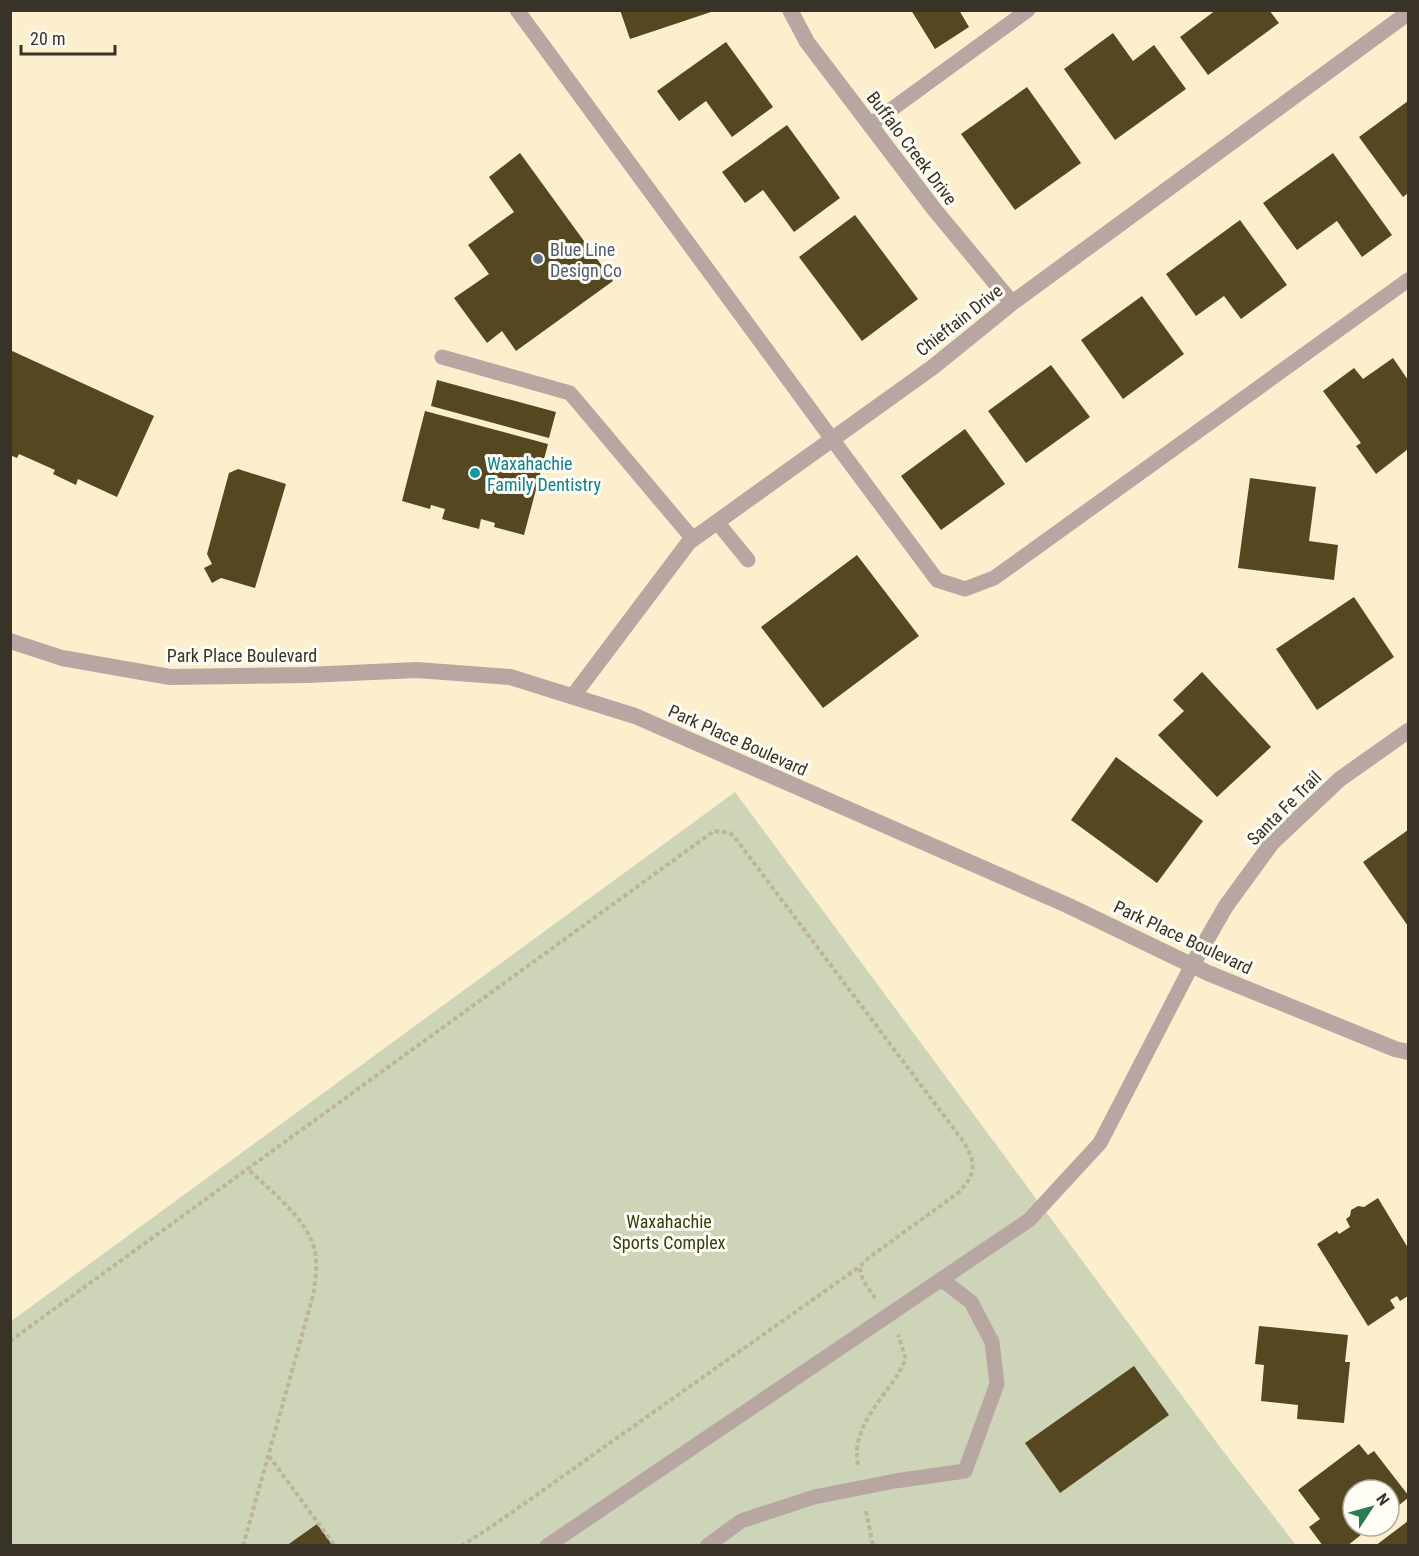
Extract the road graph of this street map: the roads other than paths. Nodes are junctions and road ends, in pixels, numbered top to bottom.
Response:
1 (517, 10) edge
2 (790, 10) edge
3 (1028, 10) edge
4 (1408, 13) edge
5 (870, 125) junction
6 (1408, 280) edge
7 (1012, 303) junction
8 (442, 357) dead end
9 (832, 440) junction
10 (717, 522) junction
11 (693, 539) junction
12 (748, 560) dead end
13 (10, 641) edge
14 (573, 696) junction
15 (1408, 730) edge
16 (1192, 965) junction
17 (1408, 1052) edge
18 (941, 1279) junction
19 (547, 1545) edge
20 (707, 1545) edge

1 - 9 lane
2 - 5 street, Buffalo Creek Drive
3 - 5 lane
4 - 7 street, Chieftain Drive
5 - 7 street, Buffalo Creek Drive
6 - 9 lane
7 - 9 street, Chieftain Drive
8 - 11 lane
9 - 10 street, Chieftain Drive
10 - 11 street, Chieftain Drive
10 - 12 lane
11 - 14 street, Chieftain Drive
13 - 14 street, Park Place Boulevard
14 - 16 street, Park Place Boulevard
15 - 16 street, Santa Fe Trail
16 - 17 street, Park Place Boulevard
16 - 18 lane
18 - 19 lane
18 - 20 lane

